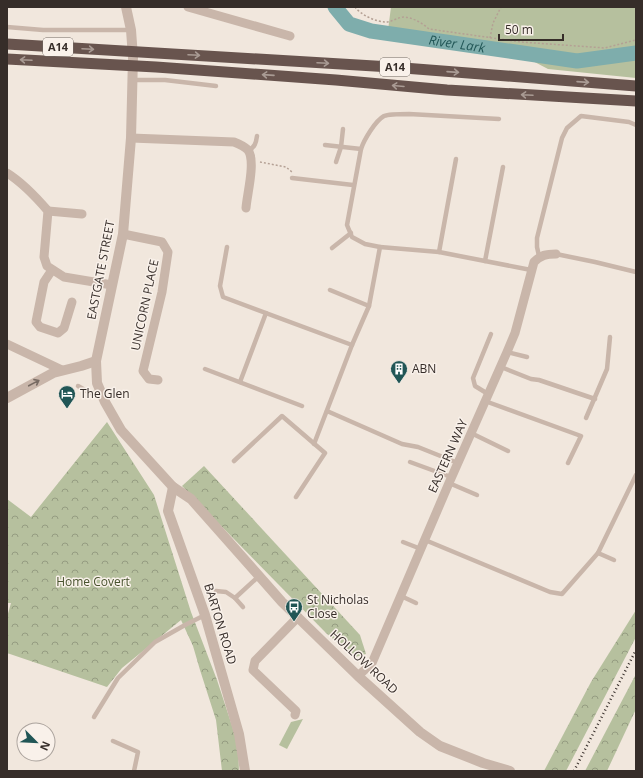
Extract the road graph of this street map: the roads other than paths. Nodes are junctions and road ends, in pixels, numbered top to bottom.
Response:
1 (126, 7) edge
2 (188, 7) edge
3 (7, 26) edge
4 (131, 30) junction
5 (290, 36) dead end
6 (7, 44) edge
7 (7, 59) edge
8 (132, 80) junction
9 (216, 86) dead end
10 (636, 86) edge
11 (636, 101) edge
12 (499, 119) dead end
13 (636, 125) edge
14 (343, 129) dead end
15 (257, 136) dead end
16 (131, 138) junction
17 (325, 145) dead end
18 (340, 147) junction
19 (361, 149) junction
20 (248, 151) junction
21 (456, 159) dead end
22 (336, 162) dead end
23 (503, 167) dead end
24 (7, 173) edge
25 (292, 178) dead end
26 (353, 185) junction
27 (246, 208) dead end
28 (48, 211) junction
29 (82, 214) dead end
30 (351, 233) junction
31 (123, 234) junction
32 (227, 247) dead end
33 (380, 247) junction
34 (332, 248) dead end
35 (439, 252) junction
36 (556, 254) joint
37 (540, 256) junction
38 (485, 261) junction
39 (52, 270) junction
40 (531, 270) junction
41 (636, 272) edge
42 (112, 285) junction
43 (330, 290) dead end
44 (72, 302) dead end
45 (369, 306) junction
46 (266, 314) junction
47 (491, 334) dead end
48 (610, 337) dead end
49 (7, 344) edge
50 (352, 345) junction
51 (508, 352) junction
52 (527, 357) dead end
53 (96, 360) junction
54 (500, 367) junction
55 (205, 369) dead end
56 (62, 370) junction
57 (158, 380) dead end
58 (240, 382) junction
59 (78, 386) dead end
60 (100, 393) junction
61 (7, 398) edge
62 (487, 398) junction
63 (595, 399) junction
64 (302, 406) dead end
65 (327, 411) junction
66 (586, 418) dead end
67 (471, 433) junction
68 (314, 444) junction
69 (508, 451) dead end
70 (234, 461) dead end
71 (410, 462) dead end
72 (458, 463) junction
73 (568, 463) dead end
74 (636, 475) edge
75 (450, 480) junction
76 (173, 487) junction
77 (477, 495) dead end
78 (296, 497) dead end
79 (425, 540) junction
80 (403, 542) dead end
81 (421, 550) junction
82 (598, 553) junction
83 (614, 560) dead end
84 (259, 576) junction
85 (216, 591) dead end
86 (401, 596) junction
87 (236, 598) junction
88 (416, 602) dead end
89 (243, 607) dead end
90 (205, 615) junction
91 (298, 617) junction
92 (358, 676) junction
93 (295, 715) dead end
94 (94, 718) dead end
95 (113, 741) dead end
96 (134, 771) edge
97 (245, 771) edge
98 (510, 771) edge

1 - 4 street, EASTGATE STREET
2 - 5 street
3 - 4 lane
4 - 8 street, EASTGATE STREET
6 -> 10 highway, A14
11 -> 7 highway, A14
8 - 9 lane
8 - 16 street, EASTGATE STREET
12 - 19 lane
13 - 37 lane
14 - 18 lane
15 - 20 lane
16 - 20 street
16 - 31 street, EASTGATE STREET
17 - 18 lane
18 - 19 lane
18 - 22 lane
19 - 26 lane
20 - 27 street
21 - 35 lane
23 - 38 lane
24 - 28 street
25 - 26 lane
26 - 30 lane
28 - 29 street
28 - 39 street
30 - 33 lane
30 - 34 lane
31 - 42 street, EASTGATE STREET
31 - 57 street, UNICORN PLACE
32 - 46 lane
33 - 35 lane
33 - 45 lane
35 - 38 lane
36 - 37 street
36 - 41 lane
37 - 40 street, EASTERN WAY
38 - 40 lane
39 - 42 street
39 - 44 street
40 - 51 street, EASTERN WAY
42 - 53 street, EASTGATE STREET
43 - 45 lane
45 - 50 lane
46 - 50 lane
46 - 58 lane
47 - 62 lane
48 - 63 lane
49 - 56 street
50 - 65 lane
51 - 52 lane
51 - 54 street, EASTERN WAY
53 - 56 street
53 - 60 street, EASTGATE STREET
54 - 62 street, EASTERN WAY
54 - 63 lane
55 - 58 lane
61 -> 56 street
58 - 64 lane
59 - 60 lane
60 - 76 street, EASTGATE STREET
62 - 67 street, EASTERN WAY
62 - 73 lane
63 - 66 lane
65 - 68 lane
65 - 72 lane
67 - 69 lane
67 - 72 street, EASTERN WAY
68 - 70 lane
68 - 78 lane
71 - 75 lane
72 - 75 street, EASTERN WAY
74 - 82 lane
75 - 77 lane
75 - 79 street, EASTERN WAY
76 - 84 street, HOLLOW ROAD
76 - 90 street, BARTON ROAD
79 - 81 street, EASTERN WAY
79 - 82 lane
80 - 81 lane
81 - 86 street, EASTERN WAY
82 - 83 lane
84 - 87 lane
84 - 91 street, HOLLOW ROAD
85 - 87 lane
86 - 88 lane
86 - 92 street, EASTERN WAY
87 - 89 lane
90 - 94 lane
90 - 97 street, BARTON ROAD
91 - 92 street, HOLLOW ROAD
91 - 93 street
92 - 98 street, HOLLOW ROAD
95 - 96 lane

